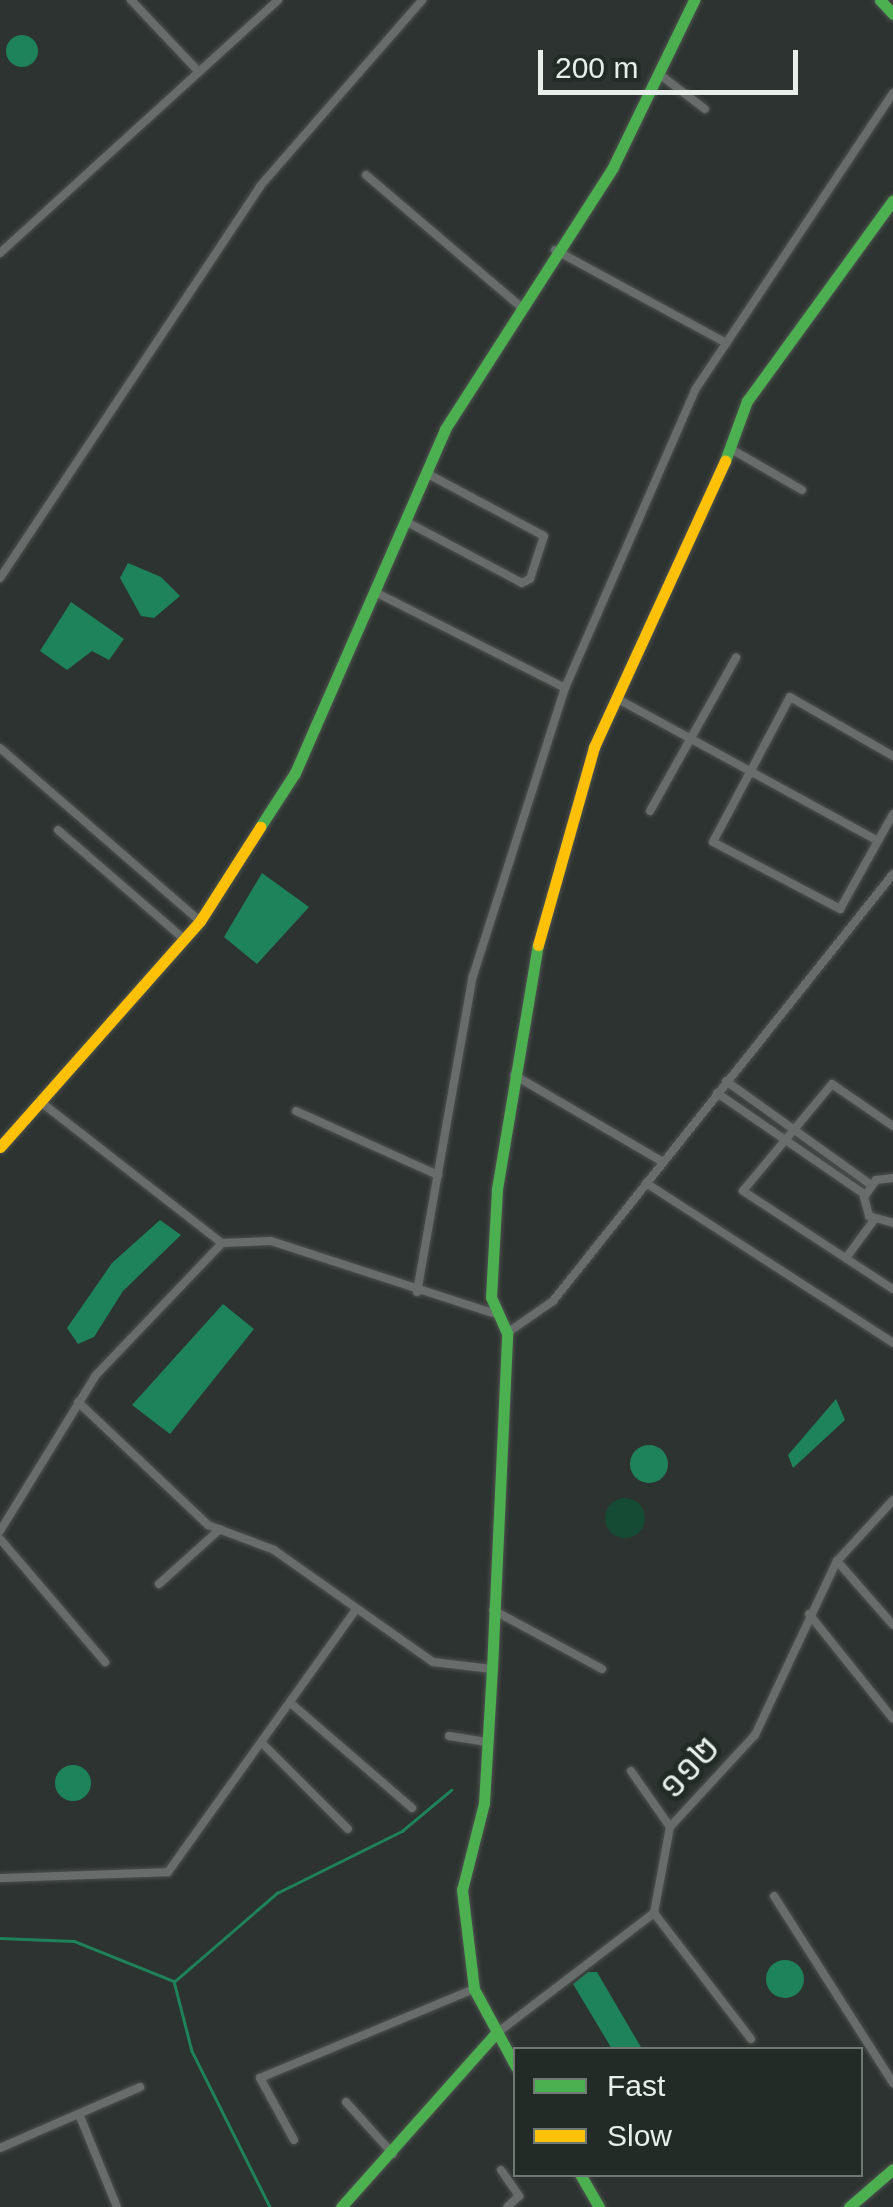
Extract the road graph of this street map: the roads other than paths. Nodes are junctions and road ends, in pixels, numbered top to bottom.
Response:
1 (131, 0) edge
2 (278, 0) edge
3 (422, 0) edge
4 (694, 0) edge
5 (880, 0) edge
6 (893, 14) edge
7 (654, 70) junction
8 (199, 72) junction
9 (893, 93) edge
10 (706, 109) dead end
11 (366, 176) dead end
12 (893, 200) edge
13 (555, 250) junction
14 (0, 253) edge
15 (519, 305) junction
16 (726, 344) junction
17 (731, 449) junction
18 (426, 473) junction
19 (802, 490) dead end
20 (405, 520) junction
21 (0, 578) edge
22 (375, 592) junction
23 (736, 658) dead end
24 (565, 688) junction
25 (616, 698) junction
26 (692, 737) junction
27 (0, 748) edge
28 (893, 756) edge
29 (751, 770) junction
30 (650, 811) dead end
31 (893, 814) edge
32 (58, 830) dead end
33 (878, 841) junction
34 (893, 874) edge
35 (200, 920) junction
36 (184, 939) junction
37 (514, 1075) junction
38 (726, 1082) junction
39 (717, 1093) junction
40 (42, 1103) junction
41 (296, 1111) dead end
42 (893, 1126) edge
43 (793, 1130) junction
44 (784, 1140) junction
45 (0, 1147) edge
46 (662, 1162) junction
47 (438, 1175) junction
48 (893, 1178) edge
49 (646, 1183) junction
50 (870, 1184) junction
51 (864, 1194) junction
52 (874, 1220) junction
53 (893, 1222) edge
54 (222, 1243) junction
55 (846, 1258) junction
56 (893, 1288) edge
57 (417, 1292) junction
58 (493, 1313) junction
59 (507, 1333) junction
60 (893, 1342) edge
61 (78, 1402) junction
62 (893, 1500) edge
63 (220, 1529) junction
64 (0, 1531) edge
65 (0, 1539) edge
66 (837, 1561) junction
67 (159, 1584) dead end
68 (494, 1610) junction
69 (355, 1611) junction
70 (809, 1614) junction
71 (893, 1624) edge
72 (105, 1662) dead end
73 (492, 1669) junction
74 (602, 1669) dead end
75 (294, 1706) junction
76 (893, 1719) edge
77 (449, 1736) dead end
78 (487, 1742) junction
79 (263, 1744) junction
80 (631, 1772) dead end
81 (412, 1808) dead end
82 (670, 1827) junction
83 (348, 1828) dead end
84 (0, 1878) edge
85 (774, 1896) dead end
86 (654, 1913) junction
87 (474, 1989) junction
88 (495, 2034) junction
89 (751, 2039) dead end
90 (513, 2062) edge
91 (893, 2083) edge
92 (140, 2087) dead end
93 (346, 2102) dead end
94 (79, 2114) junction
95 (294, 2140) dead end
96 (0, 2148) edge
97 (394, 2154) junction
98 (501, 2170) dead end
99 (893, 2170) edge
100 (582, 2177) edge
101 (117, 2207) edge
102 (341, 2207) edge
103 (507, 2207) edge
104 (599, 2207) edge
105 (849, 2207) edge

1 - 8 street
2 - 8 street
3 - 21 street
4 - 7 main road
5 - 6 main road
7 - 10 street
7 - 13 main road
8 - 14 street
9 - 16 street
11 - 15 street
12 - 17 main road
13 - 15 main road
13 - 16 street
15 - 18 main road
16 - 24 street
17 - 19 street
17 - 25 main road
18 - 20 main road
18 - 20 street
20 - 22 main road
22 - 24 street
22 - 35 main road
23 - 26 street
24 - 47 street
25 - 26 street
25 - 37 main road
26 - 29 street
26 - 30 street
27 - 35 street
28 - 29 street
29 - 33 street
29 - 33 street
31 - 33 street
32 - 36 street
34 - 38 street
35 - 36 main road
36 - 40 main road
37 - 46 street
37 - 58 main road
38 - 39 street
38 - 43 street
39 - 44 street
39 - 46 street
40 - 45 main road
40 - 54 street
41 - 47 street
42 - 43 street
43 - 44 street
43 - 50 street
44 - 51 street
44 - 55 street
46 - 49 street
47 - 57 street
48 - 50 street
49 - 59 street
49 - 60 street
50 - 51 street
51 - 52 street
52 - 53 street
52 - 55 street
54 - 57 street
54 - 61 street
55 - 56 street
57 - 58 street
58 - 59 main road
59 - 68 main road
61 - 63 street
61 - 64 street
62 - 66 street, ១១២
63 - 67 street
63 - 69 street
65 - 72 street
66 - 70 street, ១១២
66 - 71 street
68 - 73 main road
68 - 74 street
69 - 73 street
69 - 75 street
70 - 76 street
70 - 82 street, ១១២
73 - 78 main road
75 - 79 street
75 - 81 street
77 - 78 street
78 - 87 main road
79 - 83 street
79 - 84 street
80 - 82 street
82 - 86 street, ១១២
85 - 91 street
86 - 88 street
86 - 89 street
87 - 88 main road
87 - 95 street
88 - 90 main road
88 - 97 main road
92 - 94 street
93 - 97 street
94 - 96 street
94 - 101 street
97 - 102 main road
98 - 103 street
99 - 105 main road
100 - 104 main road

